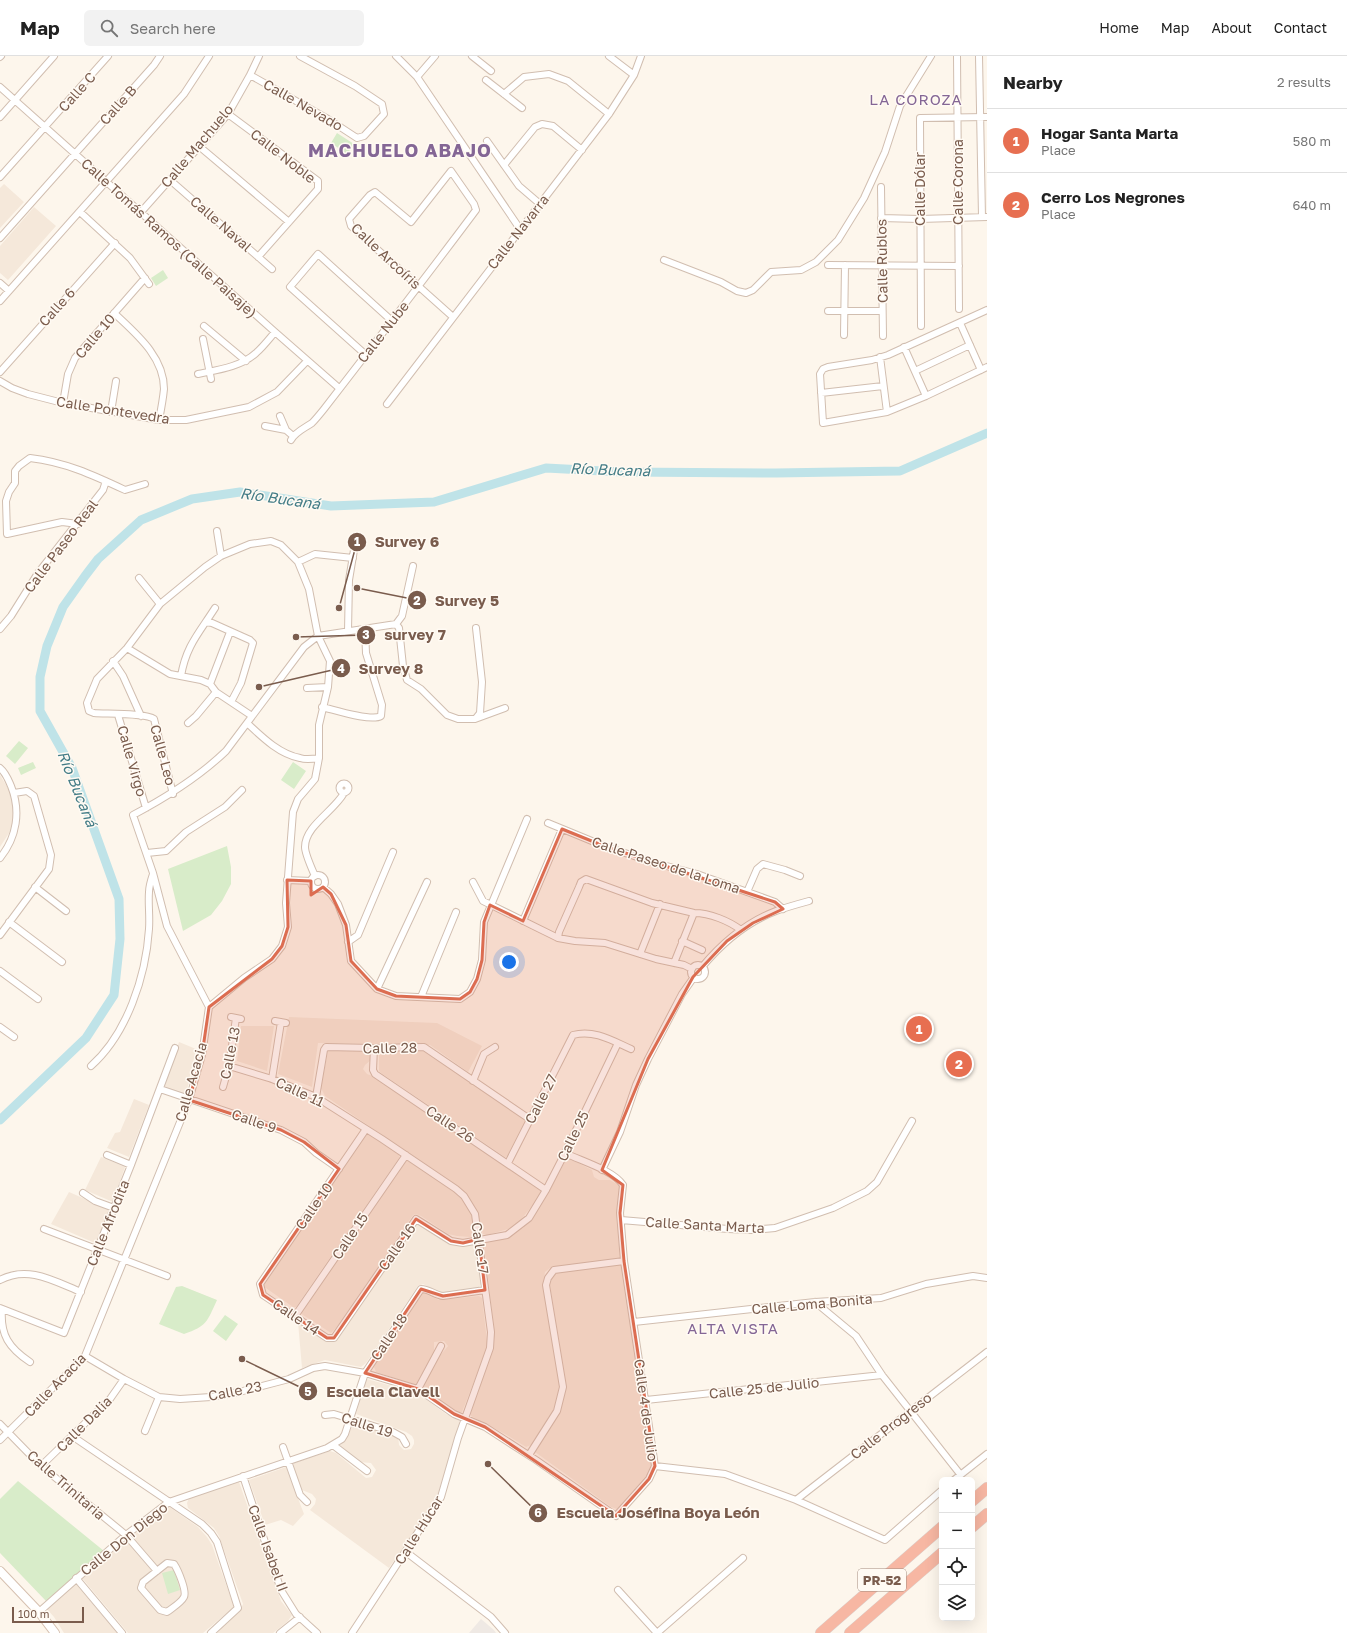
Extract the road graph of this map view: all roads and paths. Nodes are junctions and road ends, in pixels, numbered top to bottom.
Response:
1 (54, 56) edge
2 (108, 56) edge
3 (160, 56) edge
4 (209, 56) edge
5 (259, 56) edge
6 (300, 56) edge
7 (396, 56) edge
8 (435, 56) edge
9 (609, 56) edge
10 (641, 56) edge
11 (931, 56) edge
12 (957, 56) edge
13 (979, 56) edge
14 (475, 57) edge
15 (491, 71) dead end
16 (250, 75) junction
17 (634, 75) junction
18 (417, 77) junction
19 (486, 80) dead end
20 (0, 87) edge
21 (504, 94) junction
22 (15, 100) junction
23 (522, 108) dead end
24 (228, 114) junction
25 (609, 114) junction
26 (0, 117) edge
27 (980, 117) junction
28 (987, 117) edge
29 (957, 118) junction
30 (45, 127) junction
31 (487, 141) dead end
32 (200, 147) junction
33 (582, 150) junction
34 (75, 154) junction
35 (504, 165) junction
36 (0, 177) edge
37 (170, 180) junction
38 (106, 182) junction
39 (881, 187) dead end
40 (376, 192) joint
41 (540, 204) junction
42 (80, 212) junction
43 (141, 212) junction
44 (958, 217) junction
45 (984, 217) edge
46 (881, 218) junction
47 (920, 219) junction
48 (289, 222) junction
49 (520, 229) junction
50 (0, 238) edge
51 (115, 243) junction
52 (258, 257) junction
53 (664, 260) dead end
54 (828, 265) dead end
55 (845, 265) junction
56 (882, 265) junction
57 (921, 266) junction
58 (959, 266) junction
59 (272, 269) dead end
60 (145, 278) junction
61 (0, 283) edge
62 (149, 284) dead end
63 (418, 286) junction
64 (9, 291) junction
65 (0, 301) edge
66 (959, 308) dead end
67 (987, 310) edge
68 (828, 311) dead end
69 (844, 311) junction
70 (882, 311) junction
71 (114, 313) junction
72 (453, 317) junction
73 (392, 321) junction
74 (960, 323) junction
75 (204, 326) dead end
76 (921, 326) dead end
77 (275, 332) junction
78 (844, 335) dead end
79 (883, 336) dead end
80 (203, 339) dead end
81 (970, 345) junction
82 (904, 347) junction
83 (366, 355) junction
84 (880, 357) junction
85 (246, 361) junction
86 (307, 361) junction
87 (984, 368) edge
88 (210, 371) junction
89 (915, 371) junction
90 (0, 372) edge
91 (198, 374) dead end
92 (211, 379) dead end
93 (0, 381) edge
94 (116, 381) dead end
95 (883, 386) junction
96 (339, 388) junction
97 (821, 393) junction
98 (926, 396) junction
99 (63, 403) junction
100 (387, 404) dead end
101 (111, 412) junction
102 (886, 412) junction
103 (280, 416) dead end
104 (159, 420) junction
105 (265, 426) dead end
106 (286, 430) junction
107 (106, 481) junction
108 (145, 484) dead end
109 (78, 524) junction
110 (217, 531) dead end
111 (356, 538) dead end
112 (221, 556) junction
113 (353, 558) junction
114 (298, 562) junction
115 (413, 566) dead end
116 (139, 578) dead end
117 (160, 604) junction
118 (215, 608) dead end
119 (206, 622) junction
120 (396, 624) junction
121 (476, 628) dead end
122 (0, 629) edge
123 (365, 630) junction
124 (348, 631) junction
125 (230, 632) junction
126 (318, 636) junction
127 (127, 648) junction
128 (113, 661) junction
129 (181, 676) junction
130 (210, 684) junction
131 (328, 687) junction
132 (307, 688) dead end
133 (216, 692) junction
134 (231, 702) junction
135 (322, 707) junction
136 (505, 708) dead end
137 (118, 715) junction
138 (141, 716) junction
139 (252, 716) junction
140 (474, 719) junction
141 (188, 723) dead end
142 (247, 723) junction
143 (319, 758) junction
144 (0, 768) edge
145 (242, 790) dead end
146 (14, 793) junction
147 (344, 793) dead end
148 (173, 794) junction
149 (146, 808) junction
150 (528, 819) dead end
151 (548, 823) dead end
152 (562, 829) junction
153 (393, 852) dead end
154 (146, 853) junction
155 (0, 858) edge
156 (153, 872) junction
157 (800, 876) dead end
158 (313, 878) junction
159 (287, 880) junction
160 (427, 882) dead end
161 (473, 882) dead end
162 (35, 887) junction
163 (322, 887) junction
164 (747, 892) junction
165 (809, 901) dead end
166 (660, 904) junction
167 (490, 905) junction
168 (63, 907) dead end
169 (783, 909) junction
170 (456, 912) dead end
171 (694, 913) junction
172 (523, 921) junction
173 (9, 922) junction
174 (741, 930) junction
175 (0, 935) edge
176 (558, 938) junction
177 (348, 942) junction
178 (682, 942) junction
179 (702, 950) dead end
180 (640, 954) junction
181 (60, 958) dead end
182 (674, 963) junction
183 (702, 967) junction
184 (692, 969) junction
185 (0, 971) edge
186 (694, 978) junction
187 (377, 989) junction
188 (421, 997) junction
189 (38, 999) dead end
190 (209, 1007) junction
191 (236, 1018) dead end
192 (281, 1022) dead end
193 (0, 1027) edge
194 (14, 1037) dead end
195 (618, 1043) junction
196 (495, 1047) dead end
197 (175, 1048) dead end
198 (374, 1048) junction
199 (631, 1049) dead end
200 (91, 1066) dead end
201 (229, 1066) junction
202 (272, 1079) junction
203 (473, 1081) junction
204 (223, 1087) dead end
205 (160, 1089) junction
206 (316, 1097) junction
207 (189, 1100) junction
208 (531, 1120) junction
209 (912, 1120) dead end
210 (366, 1129) junction
211 (565, 1153) junction
212 (107, 1155) dead end
213 (406, 1155) junction
214 (508, 1163) junction
215 (131, 1165) junction
216 (339, 1170) junction
217 (602, 1170) junction
218 (546, 1190) junction
219 (83, 1193) dead end
220 (114, 1208) junction
221 (621, 1220) junction
222 (44, 1229) dead end
223 (479, 1239) junction
224 (97, 1250) junction
225 (124, 1261) junction
226 (624, 1261) junction
227 (167, 1276) dead end
228 (987, 1278) edge
229 (0, 1280) edge
230 (260, 1284) joint
231 (485, 1290) junction
232 (81, 1292) junction
233 (815, 1302) junction
234 (1, 1309) edge
235 (295, 1316) junction
236 (634, 1322) junction
237 (338, 1332) joint
238 (441, 1346) dead end
239 (987, 1352) edge
240 (86, 1356) junction
241 (30, 1362) dead end
242 (365, 1373) junction
243 (882, 1375) junction
244 (124, 1379) junction
245 (418, 1389) junction
246 (159, 1397) junction
247 (646, 1400) junction
248 (910, 1410) junction
249 (325, 1414) dead end
250 (465, 1418) junction
251 (351, 1419) junction
252 (0, 1424) edge
253 (145, 1431) dead end
254 (8, 1432) junction
255 (72, 1436) junction
256 (0, 1440) edge
257 (406, 1444) dead end
258 (333, 1445) junction
259 (283, 1447) dead end
260 (987, 1454) edge
261 (529, 1455) junction
262 (288, 1462) junction
263 (41, 1466) junction
264 (655, 1466) junction
265 (367, 1472) dead end
266 (960, 1474) junction
267 (243, 1476) junction
268 (957, 1477) edge
269 (987, 1488) edge
270 (939, 1493) edge
271 (975, 1498) edge
272 (796, 1500) junction
273 (169, 1502) junction
274 (307, 1502) dead end
275 (987, 1514) edge
276 (975, 1524) edge
277 (939, 1530) edge
278 (126, 1535) junction
279 (406, 1552) junction
280 (939, 1556) edge
281 (743, 1558) dead end
282 (0, 1571) edge
283 (157, 1571) junction
284 (76, 1578) junction
285 (618, 1590) dead end
286 (39, 1612) junction
287 (300, 1617) junction
288 (55, 1633) edge
289 (122, 1633) edge
290 (211, 1633) edge
291 (280, 1633) edge
292 (317, 1633) edge
293 (352, 1633) edge
294 (505, 1633) edge
295 (657, 1633) edge
296 (821, 1633) edge
297 (850, 1633) edge

1 - 22 street
2 - 30 street, Calle C
3 - 34 street, Calle B
4 - 38 street
5 - 16 street, Calle Machuelo
6 - 16 street, Calle Nevado
7 - 18 street
8 - 18 street
9 - 17 street
10 - 17 street, Calle Navarra
11 - 53 street
12 - 29 street, Calle Corona
13 - 27 street
14 - 15 street
16 - 24 street, Calle Machuelo
17 - 25 street, Calle Navarra
18 - 49 street
19 - 21 street
20 - 22 street, Calle Tomás Ramos (Calle Paisaje)
21 - 23 street
21 - 25 street
22 - 26 street
22 - 30 street, Calle Tomás Ramos (Calle Paisaje)
24 - 32 street, Calle Machuelo
24 - 48 street, Calle Noble
25 - 33 street, Calle Navarra
27 - 28 street, Calle Dólar
27 - 29 street, Calle Dólar
27 - 45 street
29 - 44 street, Calle Corona
29 - 47 street, Calle Dólar
30 - 34 street, Calle Tomás Ramos (Calle Paisaje)
30 - 36 street, Calle C
31 - 35 street
32 - 37 street, Calle Machuelo
32 - 48 street
33 - 35 street
33 - 41 street, Calle Navarra
34 - 38 street, Calle Tomás Ramos (Calle Paisaje)
34 - 50 street, Calle B
35 - 41 street
37 - 43 street, Calle Machuelo
37 - 52 street, Calle Naval
38 - 42 street
38 - 43 street, Calle Tomás Ramos (Calle Paisaje)
39 - 46 street, Calle Rublos
40 - 63 street, Calle Arcoíris
40 - 63 street, Calle Nube
41 - 49 street, Calle Navarra
42 - 51 street
42 - 64 street
43 - 77 street, Calle Tomás Ramos (Calle Paisaje)
44 - 45 street
44 - 47 street
44 - 58 street, Calle Corona
46 - 47 street
46 - 56 street, Calle Rublos
47 - 57 street, Calle Dólar
48 - 52 street, Calle Noble
49 - 72 street, Calle Navarra
51 - 60 street
51 - 90 street, Calle 6
52 - 59 street, Calle Naval
54 - 55 street
55 - 56 street
55 - 69 street
56 - 57 street
56 - 70 street, Calle Rublos
57 - 58 street
57 - 76 street, Calle Dólar
58 - 66 street, Calle Corona
60 - 62 street
60 - 71 street, Calle 10
61 - 64 street
63 - 72 street, Calle Arcoíris
63 - 73 street, Calle Nube
64 - 65 street
67 - 74 street
68 - 69 street
69 - 70 street
69 - 78 street
70 - 79 street, Calle Rublos
71 - 99 street, Calle 10
71 - 104 street
72 - 100 street, Calle Navarra
73 - 83 street, Calle Nube
73 - 83 street
74 - 81 street
74 - 82 street
75 - 85 street
77 - 85 street
77 - 86 street, Calle Tomás Ramos (Calle Paisaje)
80 - 88 street
81 - 87 street
81 - 89 street
82 - 84 street
82 - 89 street
83 - 96 street, Calle Nube
84 - 95 street
84 - 97 street
85 - 88 street
86 - 96 street, Calle Tomás Ramos (Calle Paisaje)
86 - 104 street, Calle Pontevedra
87 - 98 street
88 - 91 street
88 - 92 street
89 - 98 street
93 - 99 street, Calle Pontevedra
94 - 101 street
95 - 97 street
95 - 102 street
96 - 106 street, Calle Nube
97 - 102 street
98 - 102 street
99 - 101 street, Calle Pontevedra
101 - 104 street, Calle Pontevedra
103 - 106 street
105 - 106 street
107 - 108 street
107 - 109 street, Calle Paseo Real
107 - 109 street
109 - 122 street, Calle Paseo Real
110 - 112 street
111 - 113 street
112 - 114 street
112 - 117 street
113 - 114 street
113 - 124 street
114 - 126 street
115 - 120 street
116 - 117 street
117 - 127 street
118 - 119 street
119 - 125 street
119 - 129 street
120 - 123 street
120 - 140 street
121 - 140 street
123 - 124 street
123 - 135 street
124 - 126 street
125 - 130 street
125 - 134 street
126 - 131 street
126 - 139 street
127 - 128 street
127 - 129 street
128 - 137 street
128 - 138 street, Calle Leo
129 - 130 street
130 - 133 street
131 - 132 street
131 - 135 street
133 - 134 street
133 - 141 street
134 - 139 street
135 - 143 street
136 - 140 street
137 - 138 street
137 - 149 street, Calle Virgo
138 - 148 street, Calle Leo
139 - 142 street
142 - 143 street
142 - 148 street
143 - 159 street
144 - 146 street
145 - 154 street
146 - 155 street
146 - 162 street
147 - 158 street
148 - 149 street
149 - 154 street
150 - 167 street
151 - 152 street, Calle Paseo de la Loma
152 - 164 street, Calle Paseo de la Loma
152 - 172 street
153 - 177 street
154 - 156 street
156 - 190 street
156 - 200 street
157 - 164 street
158 - 159 street
158 - 163 street
158 - 163 street
159 - 190 street
160 - 187 street
161 - 167 street
162 - 168 street
162 - 173 street
163 - 177 street
164 - 169 street, Calle Paseo de la Loma
165 - 169 street
166 - 171 street
166 - 176 street
166 - 180 street
167 - 172 street
167 - 188 street
169 - 174 street
170 - 188 street
171 - 174 street
171 - 178 street
172 - 176 street
173 - 175 street
173 - 181 street
174 - 183 street
176 - 180 street
177 - 187 street
178 - 179 street
178 - 182 street
180 - 182 street
182 - 184 street
183 - 184 street
183 - 186 street
184 - 186 street
185 - 189 street
186 - 217 street
187 - 188 street
190 - 207 street, Calle Acacia
191 - 201 street, Calle 13
192 - 202 street
193 - 194 street
195 - 199 street
195 - 208 street, Calle 27
195 - 211 street, Calle 25
196 - 203 street
197 - 205 street, Calle Afrodita
198 - 203 street, Calle 28
198 - 206 street, Calle 28
198 - 214 street, Calle 26
201 - 202 street, Calle 11
201 - 204 street, Calle 13
202 - 206 street, Calle 11
203 - 208 street, Calle 28
205 - 207 street, Calle 9
205 - 215 street, Calle Afrodita
206 - 210 street, Calle 11
207 - 216 street, Calle 9
207 - 225 street, Calle Acacia
208 - 214 street, Calle 27
209 - 221 street, Calle Santa Marta
210 - 213 street, Calle 17
210 - 216 street, Calle 10
211 - 217 street
211 - 218 street, Calle 25
212 - 215 street
213 - 223 street, Calle 17
213 - 235 street, Calle 15
214 - 218 street, Calle 26
215 - 220 street, Calle Afrodita
216 - 230 street, Calle 10
217 - 221 street, Calle 4 de Julio
218 - 223 street, Calle 25
219 - 220 street
220 - 224 street, Calle Afrodita
221 - 226 street, Calle 4 de Julio
222 - 224 street
223 - 231 street, Calle 17
223 - 237 street, Calle 16
224 - 225 street
224 - 232 street, Calle Afrodita
225 - 227 street
225 - 240 street, Calle Acacia
226 - 236 street, Calle 4 de Julio
226 - 261 street
228 - 233 street, Calle Loma Bonita
229 - 232 street
230 - 235 street, Calle 14
231 - 242 street, Calle 18
231 - 250 street, Calle 17
232 - 234 street, Calle Afrodita
233 - 236 street, Calle Loma Bonita
233 - 243 street
234 - 241 street
235 - 237 street, Calle 14
236 - 247 street, Calle 4 de Julio
238 - 245 street
239 - 248 street, Calle Progreso
240 - 244 street
240 - 254 street, Calle Acacia
242 - 245 street, Calle 23
242 - 246 street, Calle 23
242 - 251 street, Calle 18
243 - 247 street, Calle 25 de Julio
243 - 248 street
244 - 246 street
244 - 255 street, Calle Dalia
245 - 250 street, Calle 23
246 - 253 street
247 - 264 street, Calle 4 de Julio
248 - 266 street
248 - 272 street, Calle Progreso
249 - 251 street, Calle 19
250 - 261 street, Calle 4 de Julio
250 - 279 street, Calle Húcar
251 - 257 street, Calle 19
251 - 258 street, Calle 18
252 - 254 street, Calle Trinitaria
254 - 256 street, Calle Acacia
254 - 263 street, Calle Trinitaria
255 - 263 street, Calle Dalia
255 - 273 street
258 - 262 street, Calle 18
258 - 265 street
259 - 262 street
260 - 266 street
261 - 264 street, Calle 4 de Julio
262 - 267 street, Calle 18
262 - 274 street
263 - 278 street, Calle Trinitaria
264 - 272 street
266 - 268 street
267 - 273 street, Calle Don Diego
267 - 287 street, Calle Isabel II
269 - 271 highway
270 - 272 street
273 - 278 street, Calle Don Diego
273 - 290 street
275 - 276 highway
277 - 296 highway, PR-52
278 - 283 street, Calle Trinitaria
278 - 284 street, Calle Don Diego
279 - 293 street, Calle Húcar
279 - 294 street
280 - 297 highway, PR-52
281 - 295 street
282 - 286 street
283 - 283 street
284 - 286 street, Calle Don Diego
284 - 289 street
285 - 295 street
286 - 288 street
287 - 291 street
287 - 292 street, Calle Isabel II

